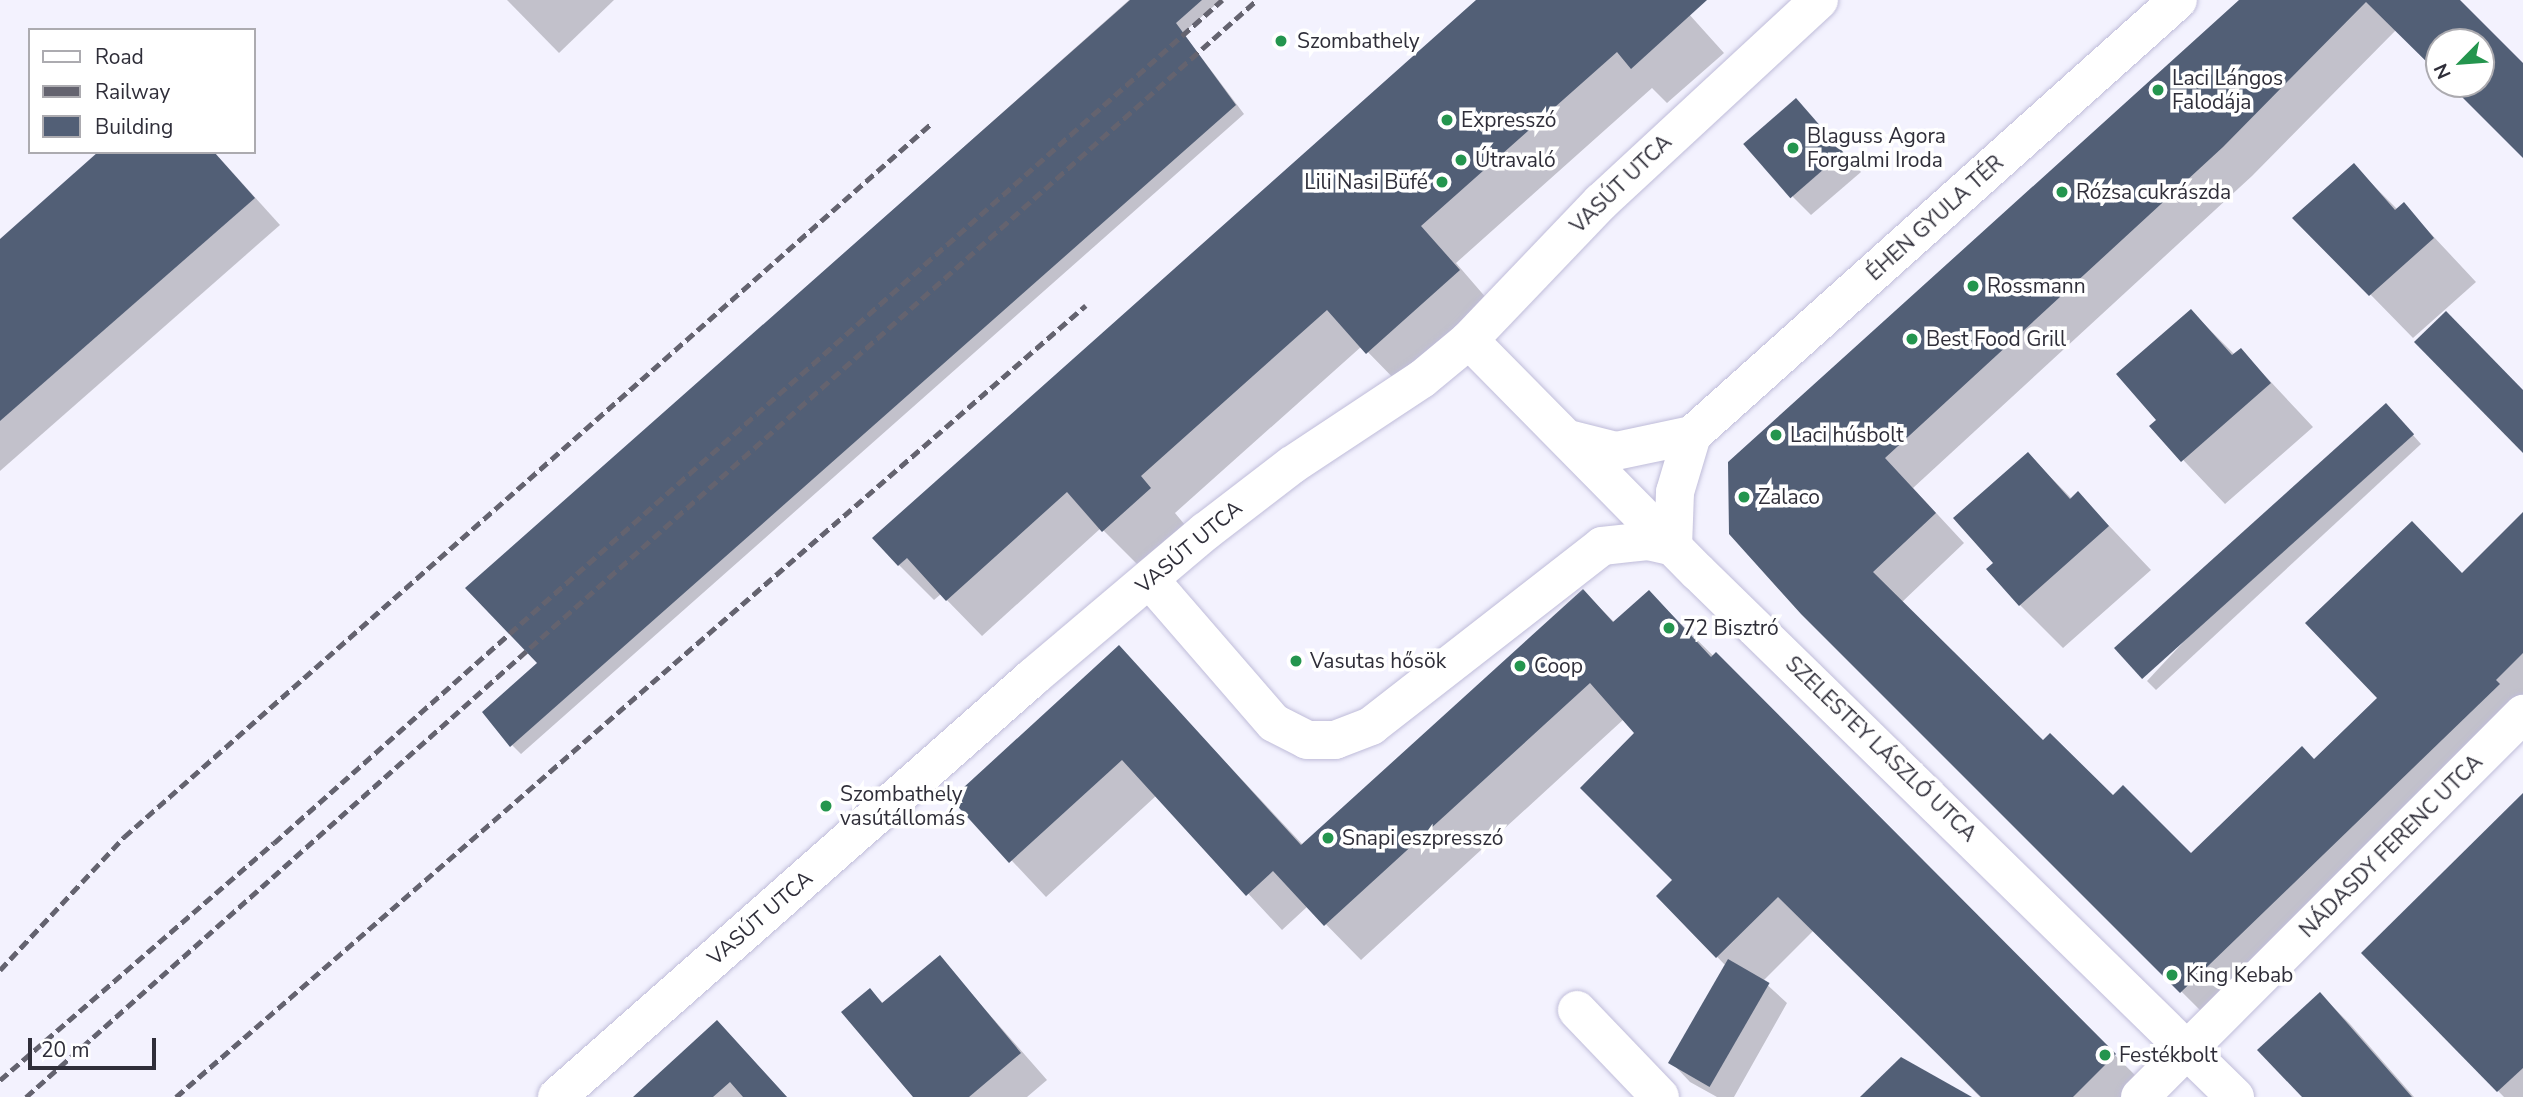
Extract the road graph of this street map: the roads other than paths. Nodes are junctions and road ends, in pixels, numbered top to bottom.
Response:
1 (1819, 0) edge
2 (2178, 0) edge
3 (1469, 340) junction
4 (1692, 435) junction
5 (1572, 440) junction
6 (1674, 547) junction
7 (1150, 580) junction
8 (2523, 714) edge
9 (1577, 1010) dead end
10 (2187, 1048) junction
11 (557, 1097) edge
12 (1660, 1097) edge
13 (2140, 1097) edge
14 (2235, 1097) edge

1 - 3 street, VASÚT UTCA
2 - 4 street, ÉHEN GYULA TÉR
3 - 5 street, SZELESTEY LÁSZLÓ UTCA
3 - 7 street, VASÚT UTCA
4 - 5 street, ÉHEN GYULA TÉR
4 - 6 street
5 - 6 street, SZELESTEY LÁSZLÓ UTCA
6 - 7 street
6 - 10 street, SZELESTEY LÁSZLÓ UTCA
7 - 11 street, VASÚT UTCA
8 - 10 street, NÁDASDY FERENC UTCA
9 - 12 street
10 - 13 street, NÁDASDY FERENC UTCA
10 - 14 street, SZELESTEY LÁSZLÓ UTCA

